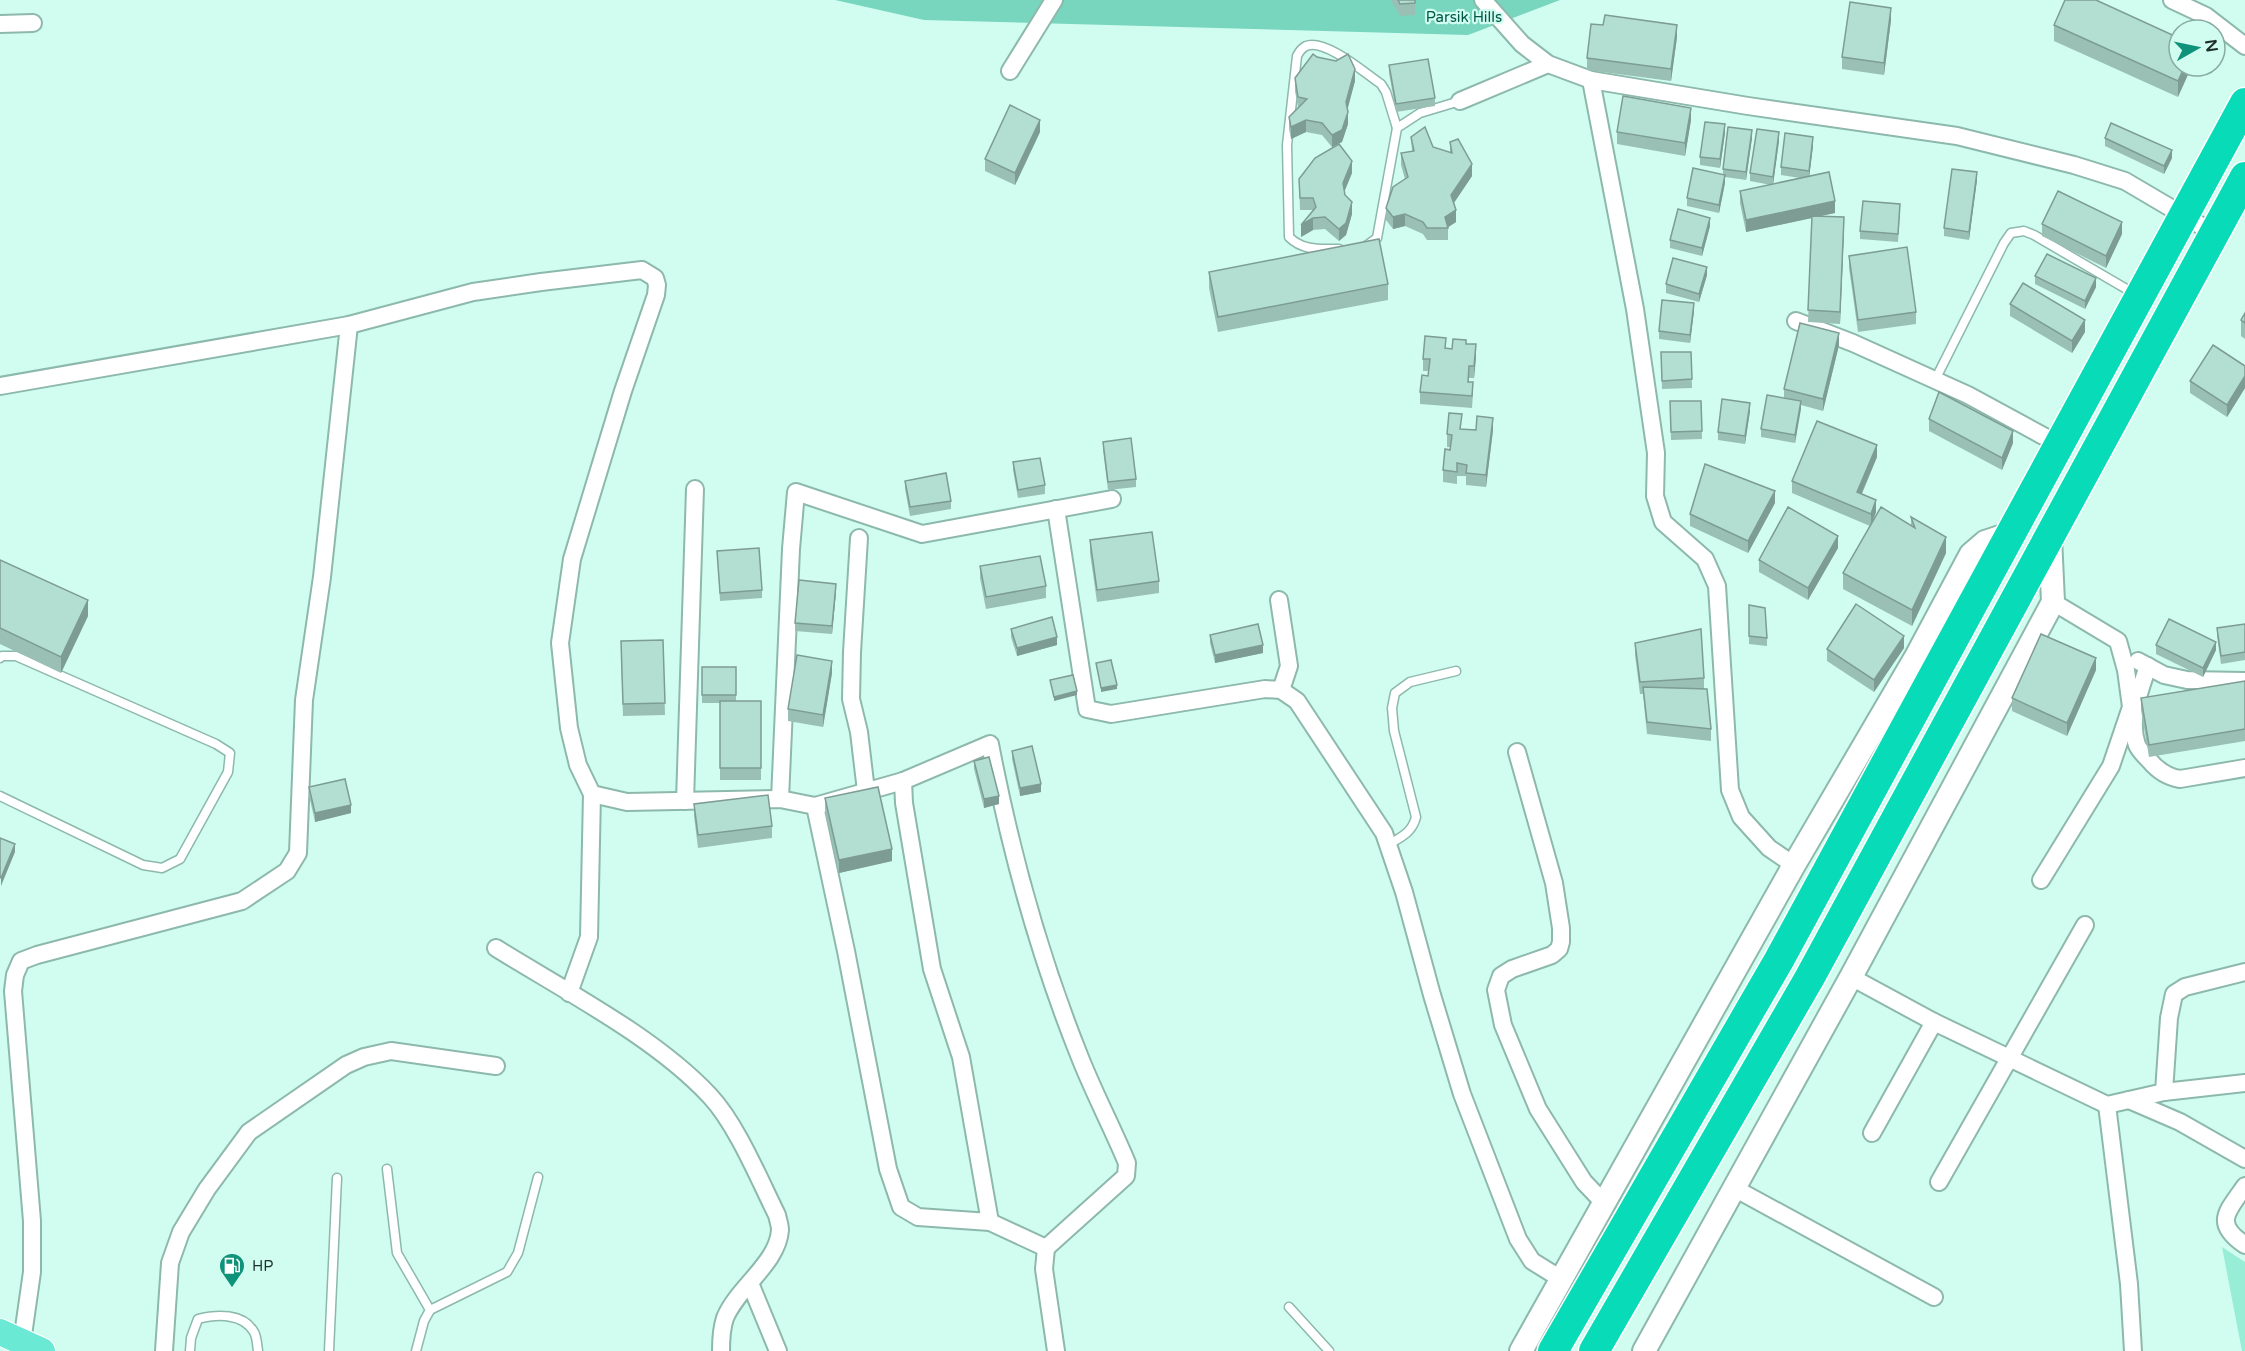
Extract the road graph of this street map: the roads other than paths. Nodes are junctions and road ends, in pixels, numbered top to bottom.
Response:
1 (1054, 0) edge
2 (1483, 0) edge
3 (2172, 0) edge
4 (33, 23) dead end
5 (0, 24) edge
6 (2245, 46) edge
7 (1548, 64) junction
8 (1010, 71) dead end
9 (1591, 80) junction
10 (1460, 101) joint
11 (2245, 103) edge
12 (1397, 128) junction
13 (2243, 189) edge
14 (2185, 215) junction
15 (2215, 234) junction
16 (1345, 248) edge
17 (1354, 248) edge
18 (2141, 297) junction
19 (1796, 321) dead end
20 (349, 325) junction
21 (2102, 367) junction
22 (1935, 380) junction
23 (2134, 384) junction
24 (0, 386) edge
25 (2060, 445) junction
26 (695, 489) dead end
27 (1112, 499) dead end
28 (1056, 509) junction
29 (2012, 533) junction
30 (2050, 537) junction
31 (859, 538) dead end
32 (1279, 600) dead end
33 (2053, 602) junction
34 (2121, 653) junction
35 (0, 658) edge
36 (2148, 666) junction
37 (1456, 671) dead end
38 (2245, 681) edge
39 (1281, 690) junction
40 (1517, 752) dead end
41 (2245, 768) edge
42 (903, 781) junction
43 (866, 791) junction
44 (592, 794) junction
45 (0, 796) edge
46 (780, 799) junction
47 (685, 801) junction
48 (815, 806) junction
49 (1388, 845) junction
50 (1794, 865) junction
51 (2041, 880) dead end
52 (2085, 925) dead end
53 (496, 948) dead end
54 (2245, 972) edge
55 (1851, 977) junction
56 (569, 993) junction
57 (1934, 1022) junction
58 (2008, 1059) junction
59 (496, 1066) dead end
60 (2245, 1083) edge
61 (2164, 1092) junction
62 (2129, 1100) junction
63 (2107, 1105) junction
64 (1872, 1133) dead end
65 (2245, 1159) edge
66 (387, 1169) dead end
67 (538, 1177) dead end
68 (337, 1178) dead end
69 (1940, 1182) dead end
70 (2245, 1186) edge
71 (1734, 1188) junction
72 (1603, 1202) junction
73 (990, 1222) junction
74 (2245, 1245) edge
75 (1046, 1248) junction
76 (1561, 1279) junction
77 (750, 1283) junction
78 (1934, 1297) dead end
79 (1289, 1307) dead end
80 (430, 1310) junction
81 (21, 1342) edge
82 (164, 1351) edge
83 (190, 1351) edge
84 (258, 1351) edge
85 (329, 1351) edge
86 (416, 1351) edge
87 (721, 1351) edge
88 (778, 1351) edge
89 (1056, 1351) edge
90 (1329, 1351) edge
91 (1521, 1351) edge
92 (1553, 1351) edge
93 (1594, 1351) edge
94 (1644, 1351) edge
95 (2133, 1351) edge

1 - 8 street
2 - 7 street
3 - 6 street
4 - 5 street
7 - 9 street
7 - 10 street
9 - 14 street
9 - 50 street
10 - 12 lane
11 - 14 highway
12 - 16 lane
12 - 17 lane
13 - 15 highway
14 - 15 street
14 - 18 highway
15 - 23 highway
18 - 21 highway
18 - 22 lane
19 - 22 street
20 - 24 street
20 - 44 street
20 - 81 street
21 - 23 highway
21 - 25 highway
22 - 25 street
23 - 30 highway
25 - 29 highway
26 - 47 street
27 - 28 street
28 - 39 street
28 - 46 street
29 - 50 street
29 - 92 highway
30 - 33 street
30 - 93 highway
31 - 43 street
32 - 39 street
33 - 34 street
33 - 55 street
34 - 36 street
34 - 51 street
35 - 45 lane
36 - 38 street
36 - 41 street
37 - 49 lane
39 - 49 street
40 - 72 street
42 - 43 street
42 - 73 street
42 - 75 street
43 - 48 street
44 - 47 street
44 - 56 street
46 - 47 street
46 - 48 street
48 - 73 street
49 - 76 street
50 - 72 street
52 - 58 street
53 - 56 street
54 - 61 street
55 - 57 street
55 - 71 street
56 - 77 street
57 - 58 street
57 - 64 street
58 - 63 street
58 - 69 street
59 - 82 street
60 - 61 street
61 - 62 street
62 - 63 street
62 - 65 street
63 - 95 street
66 - 80 lane
67 - 80 lane
68 - 85 lane
70 - 74 street
71 - 78 street
71 - 94 street
72 - 76 street
73 - 75 street
75 - 89 street
76 - 91 street
77 - 87 street
77 - 88 street
79 - 90 lane
80 - 86 lane
83 - 84 lane

